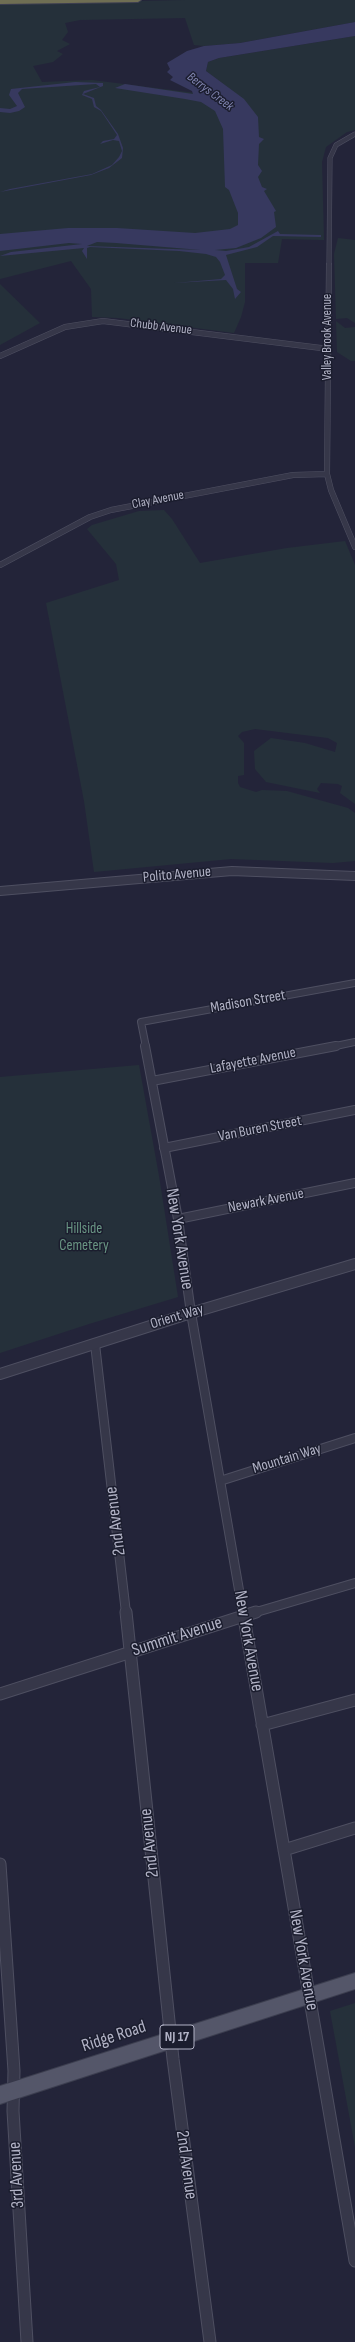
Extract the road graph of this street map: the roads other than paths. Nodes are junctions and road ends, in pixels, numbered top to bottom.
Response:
1 (138, 0) edge
2 (1, 2) edge
3 (355, 134) edge
4 (329, 349) junction
5 (0, 356) edge
6 (328, 474) junction
7 (355, 547) edge
8 (0, 565) edge
9 (355, 876) edge
10 (0, 890) edge
11 (355, 983) edge
12 (141, 1022) joint
13 (355, 1042) edge
14 (152, 1081) junction
15 (355, 1110) edge
16 (164, 1148) junction
17 (355, 1183) edge
18 (178, 1219) junction
19 (355, 1264) edge
20 (191, 1313) junction
21 (95, 1344) junction
22 (0, 1374) edge
23 (355, 1438) edge
24 (220, 1481) junction
25 (355, 1583) edge
26 (243, 1616) junction
27 (131, 1652) junction
28 (0, 1694) edge
29 (355, 1700) edge
30 (262, 1724) junction
31 (355, 1828) edge
32 (284, 1850) junction
33 (0, 1864) edge
34 (355, 1981) edge
35 (309, 1996) junction
36 (171, 2039) junction
37 (6, 2093) edge
38 (355, 2260) edge
39 (27, 2342) edge
40 (210, 2342) edge

1 - 2 highway
3 - 4 street, Valley Brook Avenue
4 - 5 street, Chubb Avenue
4 - 6 street, Valley Brook Avenue
6 - 7 street, Valley Brook Avenue
6 - 8 street, Clay Avenue
9 - 10 street, Polito Avenue
11 - 12 street, Madison Street
12 - 14 street, New York Avenue
13 - 14 street, Lafayette Avenue
14 - 16 street, New York Avenue
15 - 16 street, Van Buren Street
16 - 18 street, New York Avenue
17 - 18 street, Newark Avenue
18 - 20 street, New York Avenue
19 - 20 street, Orient Way
20 - 21 street, Orient Way
20 - 24 street, New York Avenue
21 - 22 street, Orient Way
21 - 27 street, 2nd Avenue
23 - 24 street, Mountain Way
24 - 26 street, New York Avenue
25 - 26 street, Summit Avenue
26 - 27 street, Summit Avenue
26 - 30 street, New York Avenue
27 - 28 street, Summit Avenue
27 - 36 street, 2nd Avenue
29 - 30 street
30 - 32 street, New York Avenue
31 - 32 street
32 - 35 street, New York Avenue
33 - 37 street, 3rd Avenue
34 - 35 main road, Ridge Road / NJ 17
35 - 36 main road, Ridge Road / NJ 17
35 - 38 street, New York Avenue
36 - 37 main road, Ridge Road / NJ 17
36 - 40 street, 2nd Avenue
37 - 39 street, 3rd Avenue

